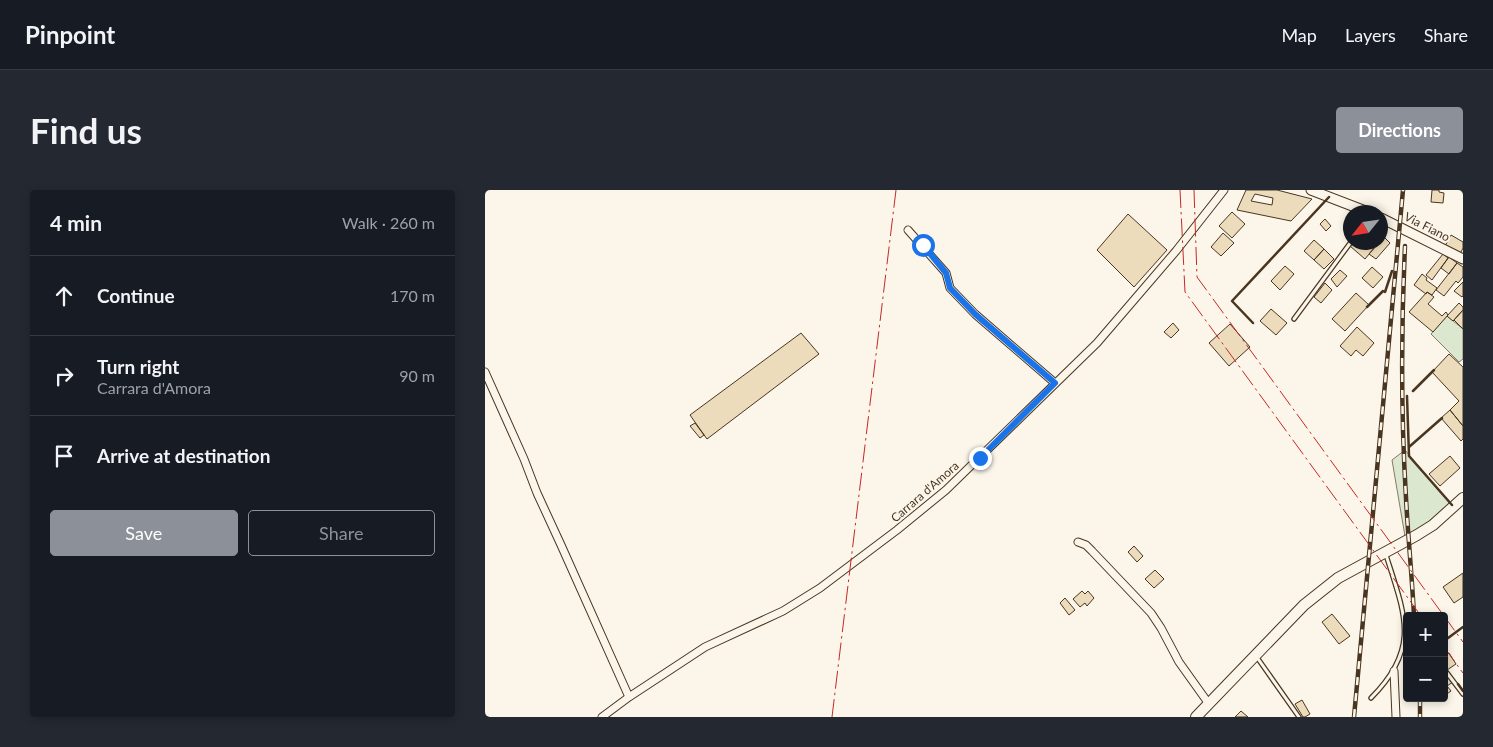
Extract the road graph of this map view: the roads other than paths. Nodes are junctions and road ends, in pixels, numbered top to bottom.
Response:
1 (1224, 190) edge
2 (1311, 190) edge
3 (1350, 205) edge
4 (1388, 222) edge
5 (908, 230) dead end
6 (1345, 250) edge
7 (1463, 259) edge
8 (1294, 319) dead end
9 (485, 372) edge
10 (1055, 383) junction
11 (1463, 498) edge
12 (1078, 542) dead end
13 (1385, 552) junction
14 (1403, 615) edge
15 (1403, 651) edge
16 (1256, 655) junction
17 (1394, 670) junction
18 (1448, 674) edge
19 (1463, 694) edge
20 (629, 697) junction
21 (1371, 698) dead end
22 (1209, 704) junction
23 (601, 717) edge
24 (1196, 717) edge
25 (1299, 717) edge
26 (1396, 717) edge

1 - 10 street, Carrara d'Amora
2 - 3 street
4 - 7 street, Via Fiano
5 - 10 street
6 - 8 lane
9 - 20 street
10 - 20 street, Carrara d'Amora
11 - 13 main road
12 - 22 street
13 - 14 lane
13 - 16 main road
15 - 17 lane
16 - 22 main road
16 - 25 lane
17 - 21 lane
17 - 26 street
18 - 19 lane
20 - 23 street, Carrara d'Amora
22 - 24 main road

